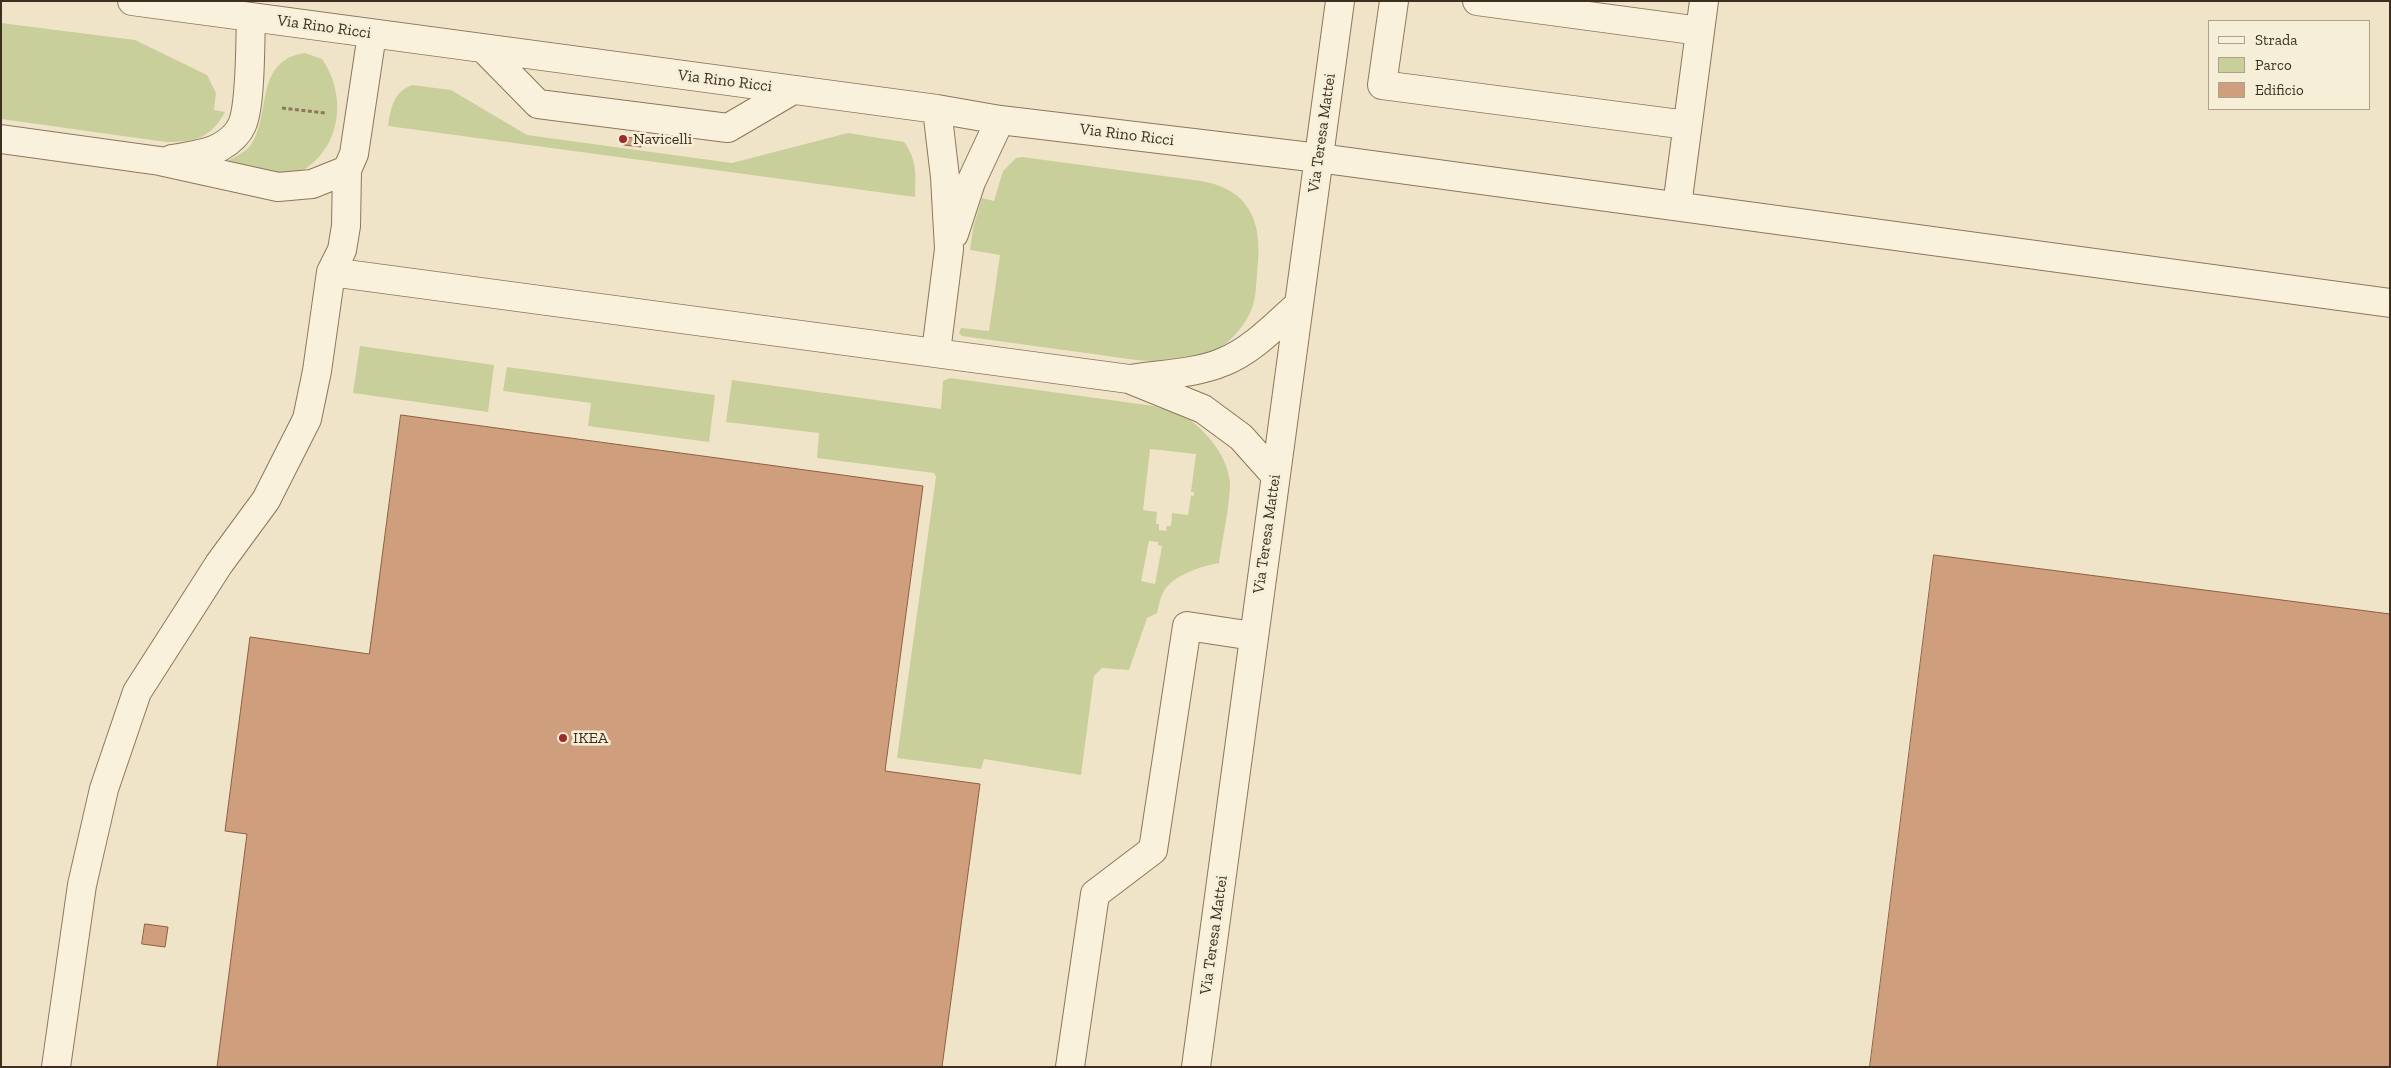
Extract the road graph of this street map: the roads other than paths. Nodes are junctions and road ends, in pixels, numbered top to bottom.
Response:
1 (132, 1) edge
2 (1340, 1) edge
3 (1394, 1) edge
4 (1477, 1) edge
5 (1704, 1) edge
6 (251, 16) junction
7 (1700, 31) junction
8 (372, 34) junction
9 (485, 50) junction
10 (793, 90) junction
11 (937, 109) junction
12 (1000, 120) junction
13 (1687, 125) junction
14 (1, 139) edge
15 (1319, 158) junction
16 (160, 161) junction
17 (347, 170) junction
18 (1677, 206) junction
19 (949, 249) junction
20 (331, 272) junction
21 (2390, 303) edge
22 (1297, 306) junction
23 (936, 352) junction
24 (1129, 379) junction
25 (1275, 475) junction
26 (1254, 636) junction
27 (56, 1067) edge
28 (1070, 1067) edge
29 (1196, 1067) edge

1 - 6 street, Via Rino Ricci
2 - 15 street, Via Teresa Mattei
3 - 13 street
4 - 7 street
5 - 7 street
6 - 8 street, Via Rino Ricci
6 - 16 street
7 - 13 street
8 - 9 street, Via Rino Ricci
8 - 17 street
9 - 10 street, Via Rino Ricci
9 - 10 street
10 - 11 street, Via Rino Ricci
11 - 12 street, Via Rino Ricci
11 - 19 street
12 - 15 street, Via Rino Ricci
12 - 19 street
13 - 18 street
14 - 16 street
15 - 18 street, Via Rino Ricci
15 - 22 street, Via Teresa Mattei
16 - 17 street
17 - 20 street
18 - 21 street, Via Rino Ricci
19 - 23 street
20 - 23 street
20 - 27 street
22 - 24 street
22 - 25 street, Via Teresa Mattei
23 - 24 street
24 - 25 street
25 - 26 street, Via Teresa Mattei
26 - 28 street
26 - 29 street, Via Teresa Mattei

